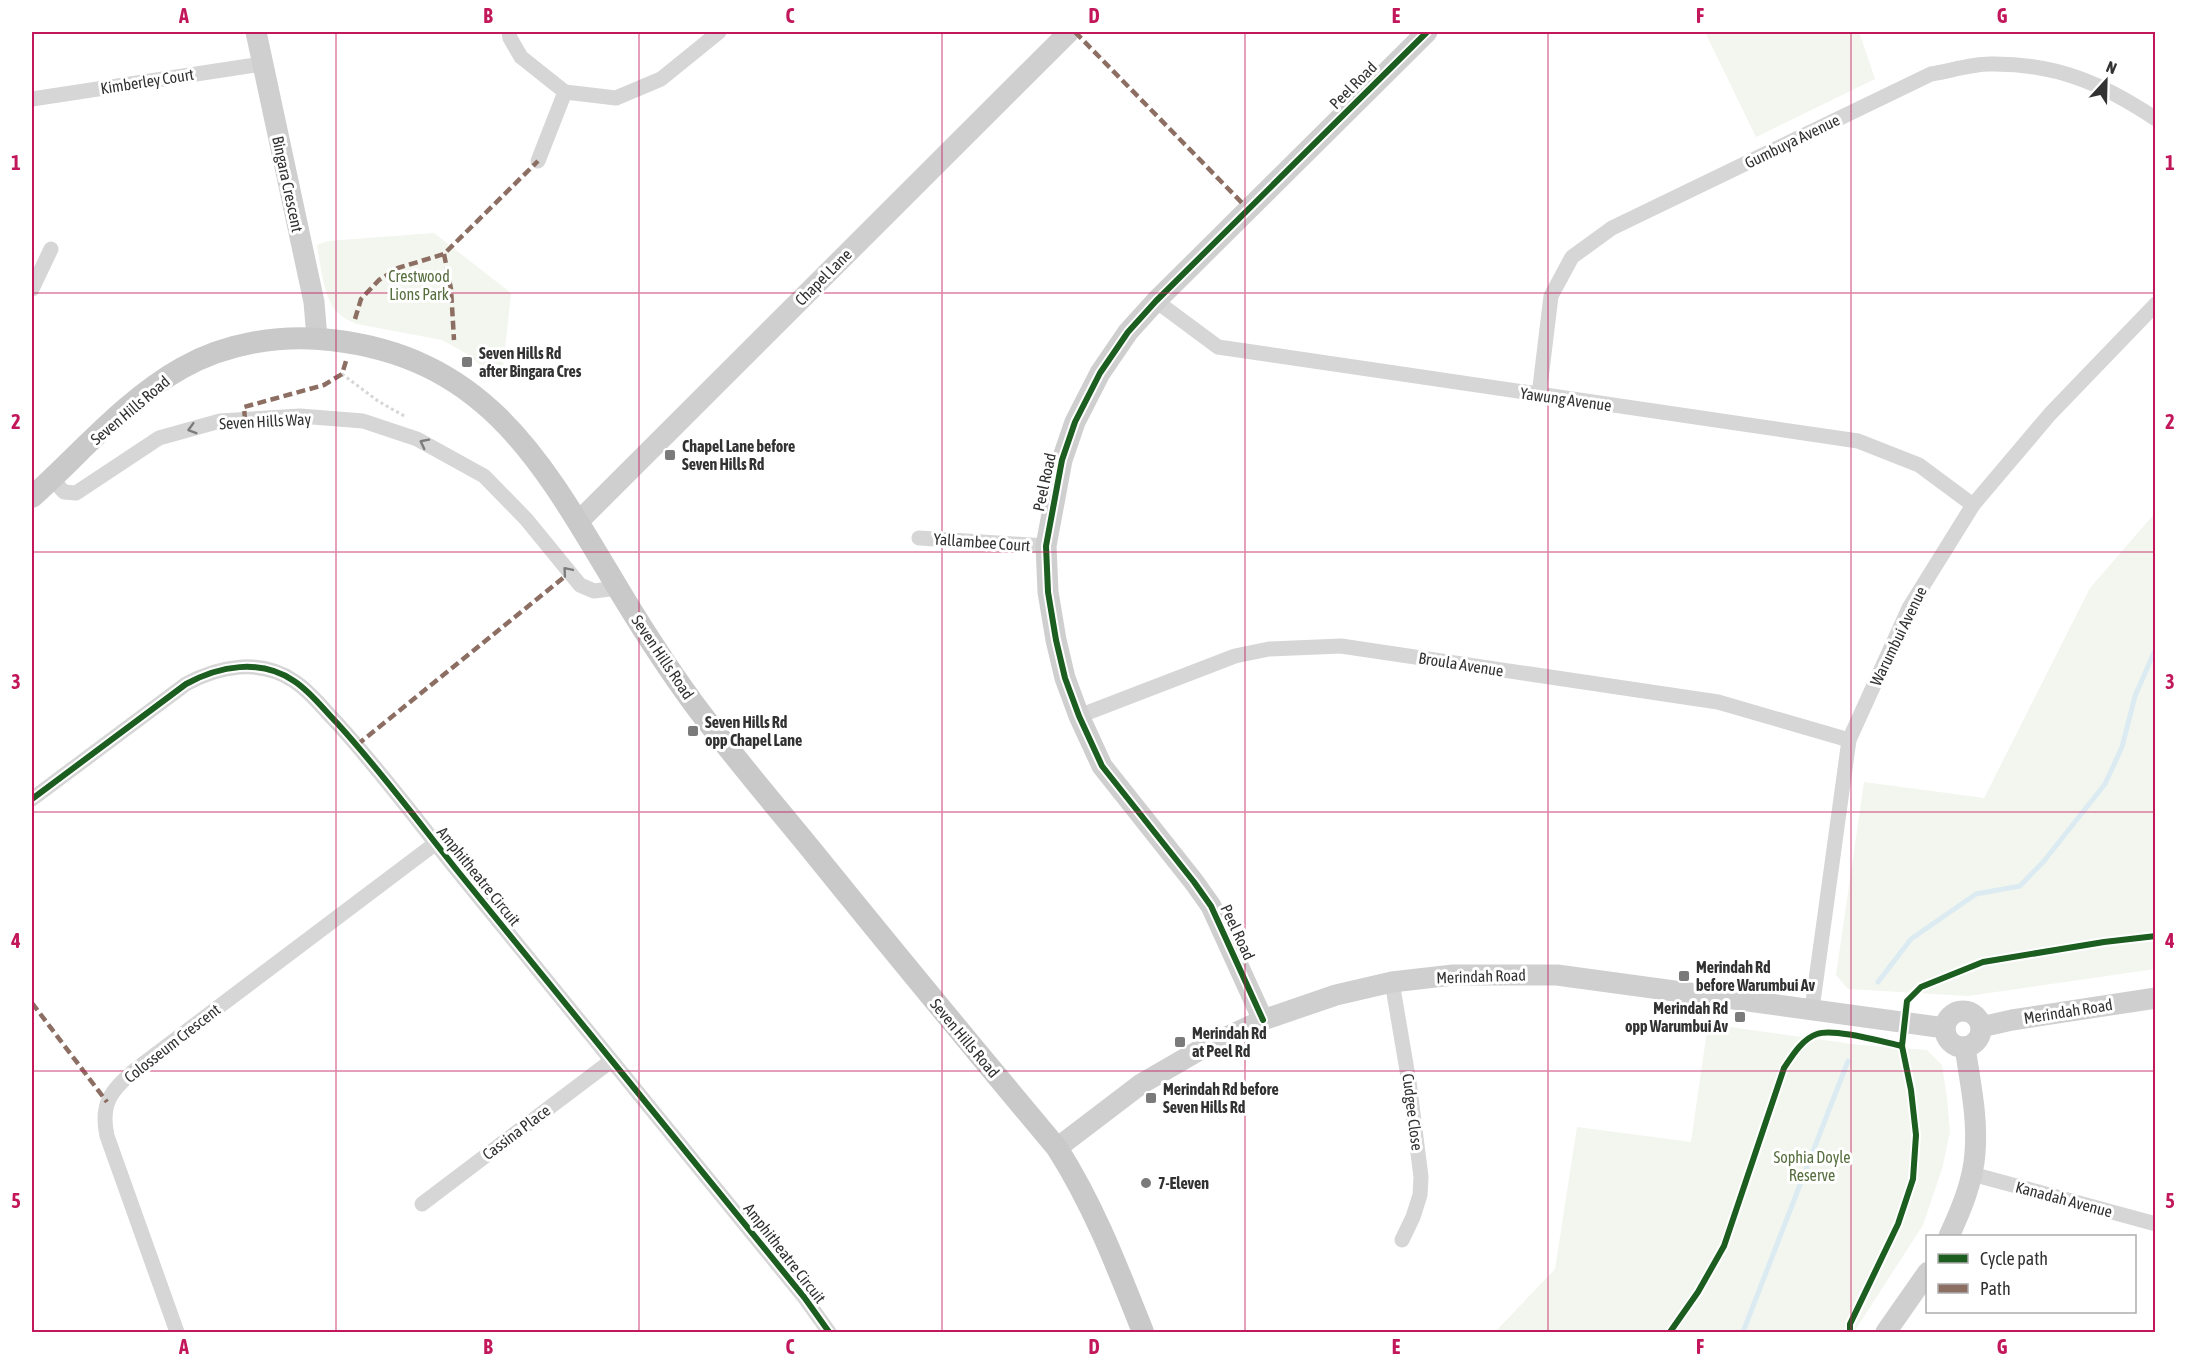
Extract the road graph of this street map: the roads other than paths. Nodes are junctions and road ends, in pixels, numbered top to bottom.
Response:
1 (256, 32) edge
2 (509, 32) edge
3 (719, 32) edge
4 (1069, 32) edge
5 (1427, 32) edge
6 (262, 64) junction
7 (565, 92) junction
8 (32, 99) edge
9 (2156, 119) edge
10 (538, 161) dead end
11 (51, 249) dead end
12 (32, 289) edge
13 (1156, 301) junction
14 (2156, 304) edge
15 (317, 338) junction
16 (1539, 395) junction
17 (52, 479) junction
18 (32, 497) edge
19 (1973, 505) junction
20 (578, 522) junction
21 (919, 538) dead end
22 (1046, 546) junction
23 (618, 588) junction
24 (1079, 717) junction
25 (1850, 740) junction
26 (32, 799) edge
27 (436, 843) junction
28 (1392, 982) junction
29 (2156, 998) edge
30 (1812, 1009) junction
31 (1263, 1020) junction
32 (1945, 1028) junction
33 (1981, 1028) junction
34 (1965, 1047) junction
35 (611, 1061) junction
36 (1057, 1148) junction
37 (1972, 1173) junction
38 (422, 1204) dead end
39 (2156, 1224) edge
40 (1949, 1235) edge
41 (1402, 1240) dead end
42 (1926, 1275) edge
43 (177, 1332) edge
44 (829, 1332) edge
45 (1143, 1332) edge
46 (1886, 1332) edge

1 - 6 main road, Bingara Crescent
2 - 7 street
3 - 7 street
4 - 20 main road, Chapel Lane
5 - 13 main road, Peel Road
6 - 8 street, Kimberley Court
6 - 15 main road, Bingara Crescent
7 - 10 street
9 - 16 street, Gumbuya Avenue
11 - 12 street
13 - 16 street, Yawung Avenue
13 - 22 main road, Peel Road
14 - 19 street, Warumbui Avenue
15 - 17 main road, Seven Hills Road
15 - 20 main road, Seven Hills Road
16 - 19 street, Yawung Avenue
17 - 18 main road, Seven Hills Road
23 -> 17 street, Seven Hills Way
19 - 25 street, Warumbui Avenue
20 - 23 main road, Seven Hills Road
21 - 22 street, Yallambee Court
22 - 24 main road, Peel Road
23 - 36 main road, Seven Hills Road
24 - 25 street, Broula Avenue
24 - 31 main road, Peel Road
25 - 30 street, Warumbui Avenue
26 - 27 street, Amphitheatre Circuit
27 - 35 street, Amphitheatre Circuit
27 - 43 street, Colosseum Crescent
28 - 30 main road, Merindah Road
28 - 31 main road, Merindah Road
28 - 41 street, Cudgee Close
29 - 33 main road, Merindah Road
30 - 32 main road, Merindah Road
31 - 36 main road, Merindah Road
32 - 33 main road
32 - 34 main road
33 - 34 main road
34 - 37 main road
35 - 38 street, Cassina Place
35 - 44 street, Amphitheatre Circuit
36 - 45 main road, Seven Hills Road
37 - 39 street, Kanadah Avenue
37 - 40 main road
42 - 46 main road

